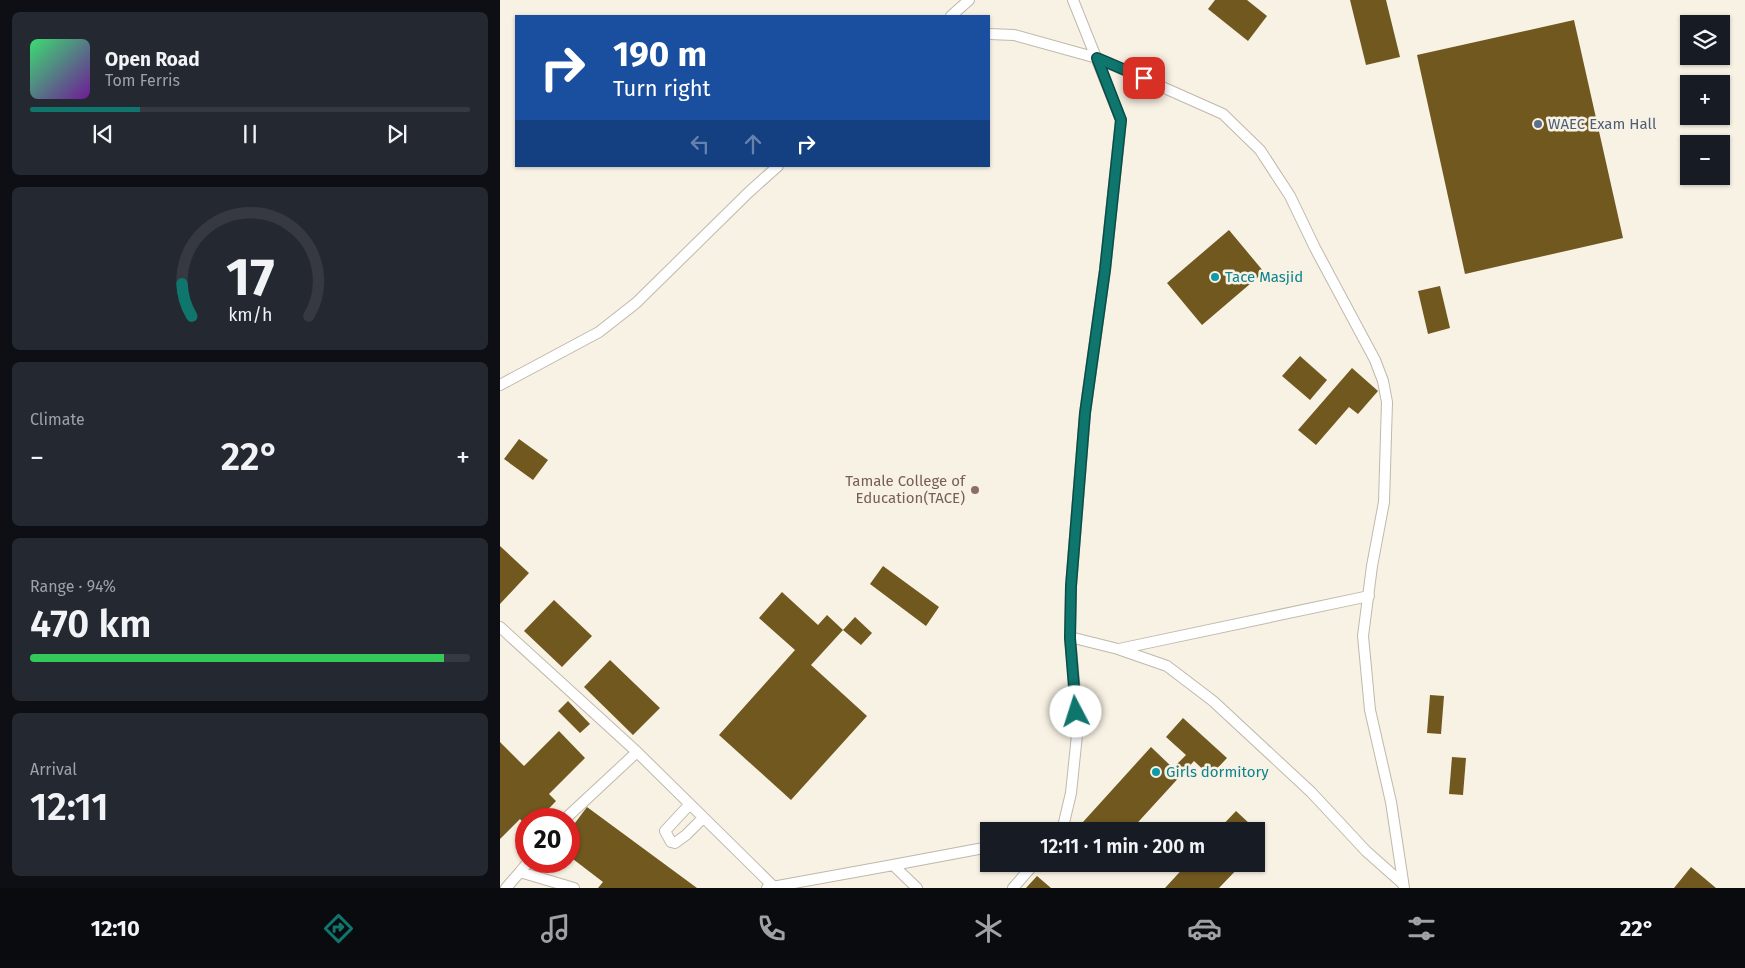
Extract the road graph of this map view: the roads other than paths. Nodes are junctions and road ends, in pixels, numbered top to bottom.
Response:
1 (969, 0) edge
2 (1074, 0) edge
3 (952, 15) edge
4 (990, 34) edge
5 (1097, 58) junction
6 (777, 167) edge
7 (500, 385) edge
8 (1370, 596) junction
9 (500, 627) edge
10 (1070, 638) junction
11 (1118, 649) junction
12 (636, 752) junction
13 (689, 805) junction
14 (577, 808) edge
15 (703, 818) junction
16 (1064, 822) edge
17 (980, 849) edge
18 (892, 865) junction
19 (1027, 872) edge
20 (519, 873) edge
21 (523, 873) edge
22 (1403, 886) edge
23 (770, 887) edge
24 (506, 888) edge
25 (574, 888) edge
26 (917, 888) edge
27 (1013, 888) edge

1 - 3 lane
2 - 5 lane
4 - 5 lane
5 - 8 lane
5 - 10 lane
6 - 7 lane
8 - 11 lane
8 - 22 lane
9 - 12 lane
10 - 11 lane
10 - 16 lane
11 - 22 lane
12 - 13 lane
12 - 14 lane
13 - 15 lane
13 - 15 lane
15 - 23 lane
17 - 18 lane
18 - 23 lane
18 - 26 lane
19 - 27 lane
20 - 24 lane
21 - 25 lane

